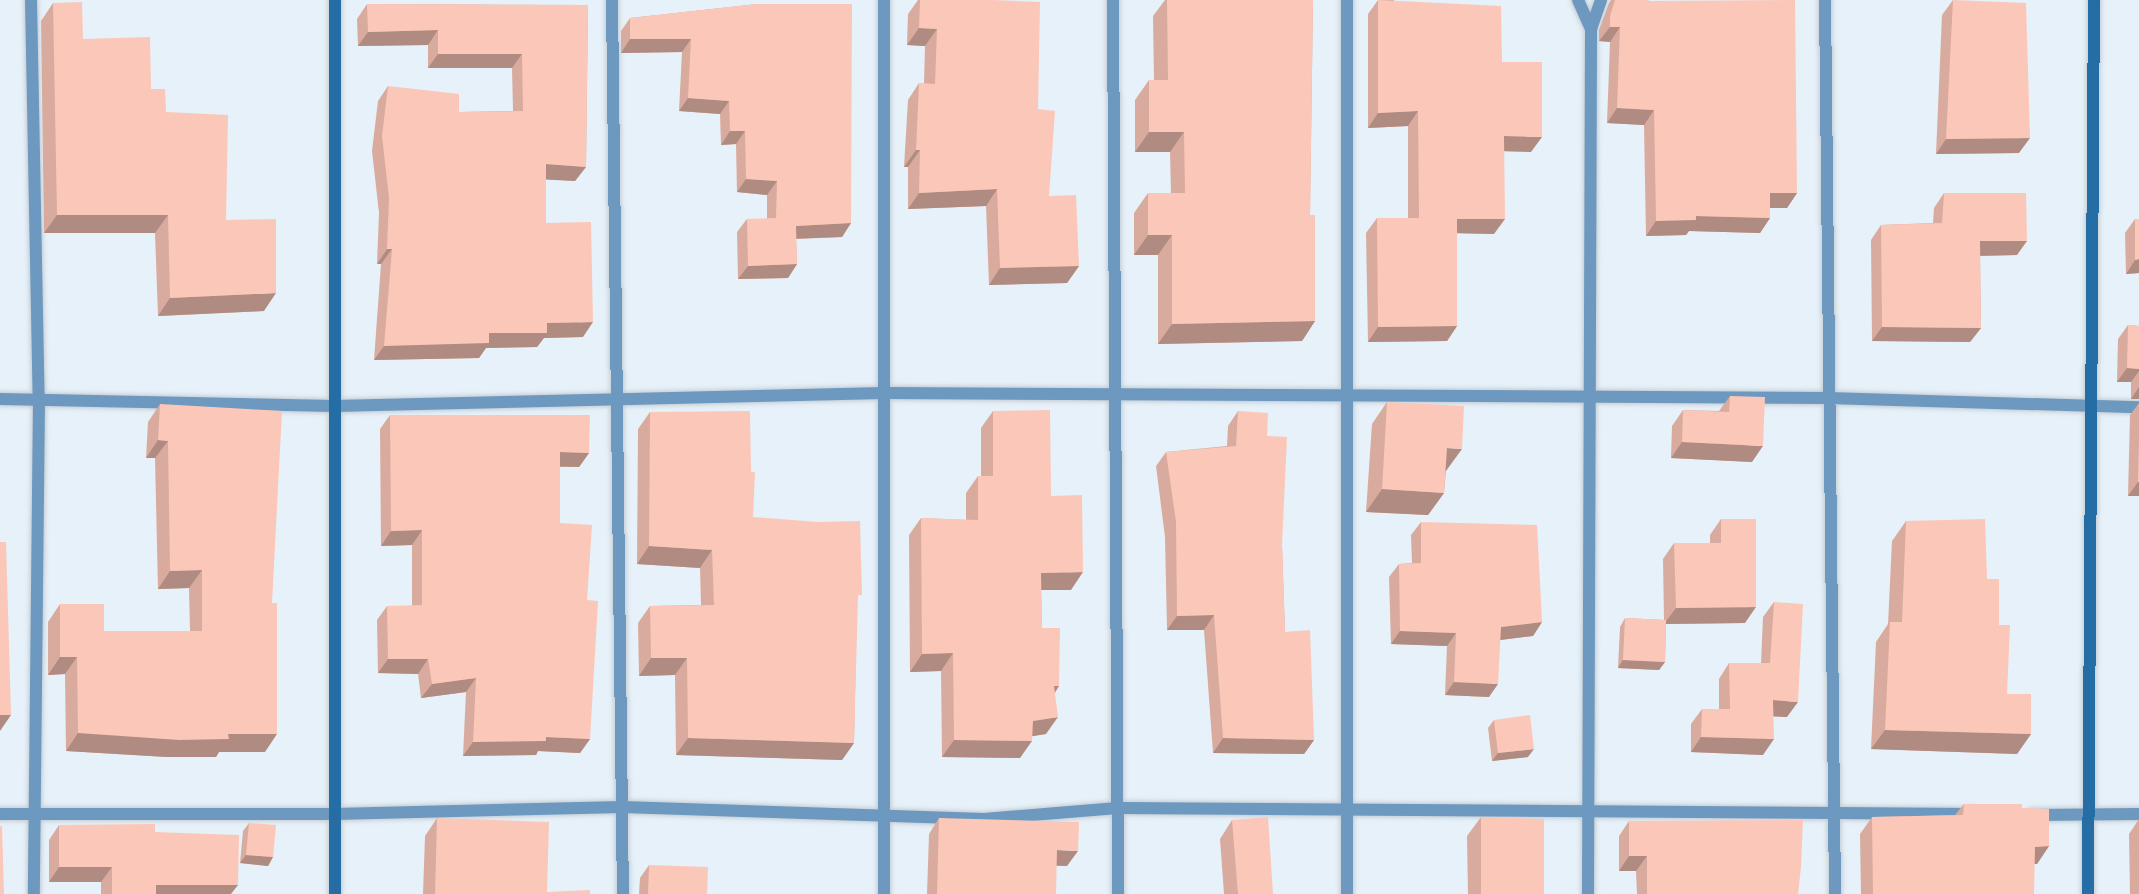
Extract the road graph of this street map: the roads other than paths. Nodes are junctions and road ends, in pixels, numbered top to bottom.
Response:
1 (31, 0) edge
2 (335, 0) edge
3 (612, 0) edge
4 (884, 0) edge
5 (1113, 0) edge
6 (1347, 0) edge
7 (1578, 0) edge
8 (1601, 0) edge
9 (1825, 0) edge
10 (2094, 0) edge
11 (1591, 29) junction
12 (884, 393) junction
13 (1116, 397) junction
14 (1345, 398) junction
15 (0, 399) edge
16 (39, 399) junction
17 (1588, 399) junction
18 (1828, 399) junction
19 (615, 402) junction
20 (334, 406) junction
21 (2091, 406) junction
22 (2139, 407) edge
23 (622, 807) junction
24 (1118, 808) junction
25 (1588, 809) junction
26 (1346, 812) junction
27 (1836, 812) junction
28 (0, 814) edge
29 (33, 814) junction
30 (335, 814) junction
31 (884, 814) junction
32 (1985, 814) edge
33 (2019, 814) edge
34 (2139, 814) edge
35 (2088, 815) junction
36 (34, 894) edge
37 (335, 894) edge
38 (623, 894) edge
39 (884, 894) edge
40 (1118, 894) edge
41 (1347, 894) edge
42 (1588, 894) edge
43 (1835, 894) edge
44 (2088, 894) edge

1 - 16 street
2 - 20 street
3 - 19 street
4 - 12 street
5 - 13 street
6 - 14 street
7 - 11 street
8 - 11 street
9 - 18 street
10 - 21 street
11 - 17 street
12 - 13 street
12 - 19 street
12 - 31 street
13 - 14 street
13 - 24 street
14 - 17 street
14 - 26 street
15 - 16 street
16 - 20 street
16 - 29 street
17 - 18 street
17 - 25 street
18 - 21 street
18 - 27 street
19 - 20 street
19 - 23 street
20 - 30 street
21 - 22 street
21 - 35 street
23 - 30 street
23 - 31 street
23 - 38 street
24 - 26 street
24 - 31 street
24 - 40 street
25 - 26 street
25 - 27 street
25 - 42 street
26 - 41 street
27 - 32 street
27 - 43 street
28 - 29 street
29 - 30 street
29 - 36 street
30 - 37 street
31 - 39 street
33 - 35 street
34 - 35 street
35 - 44 street

